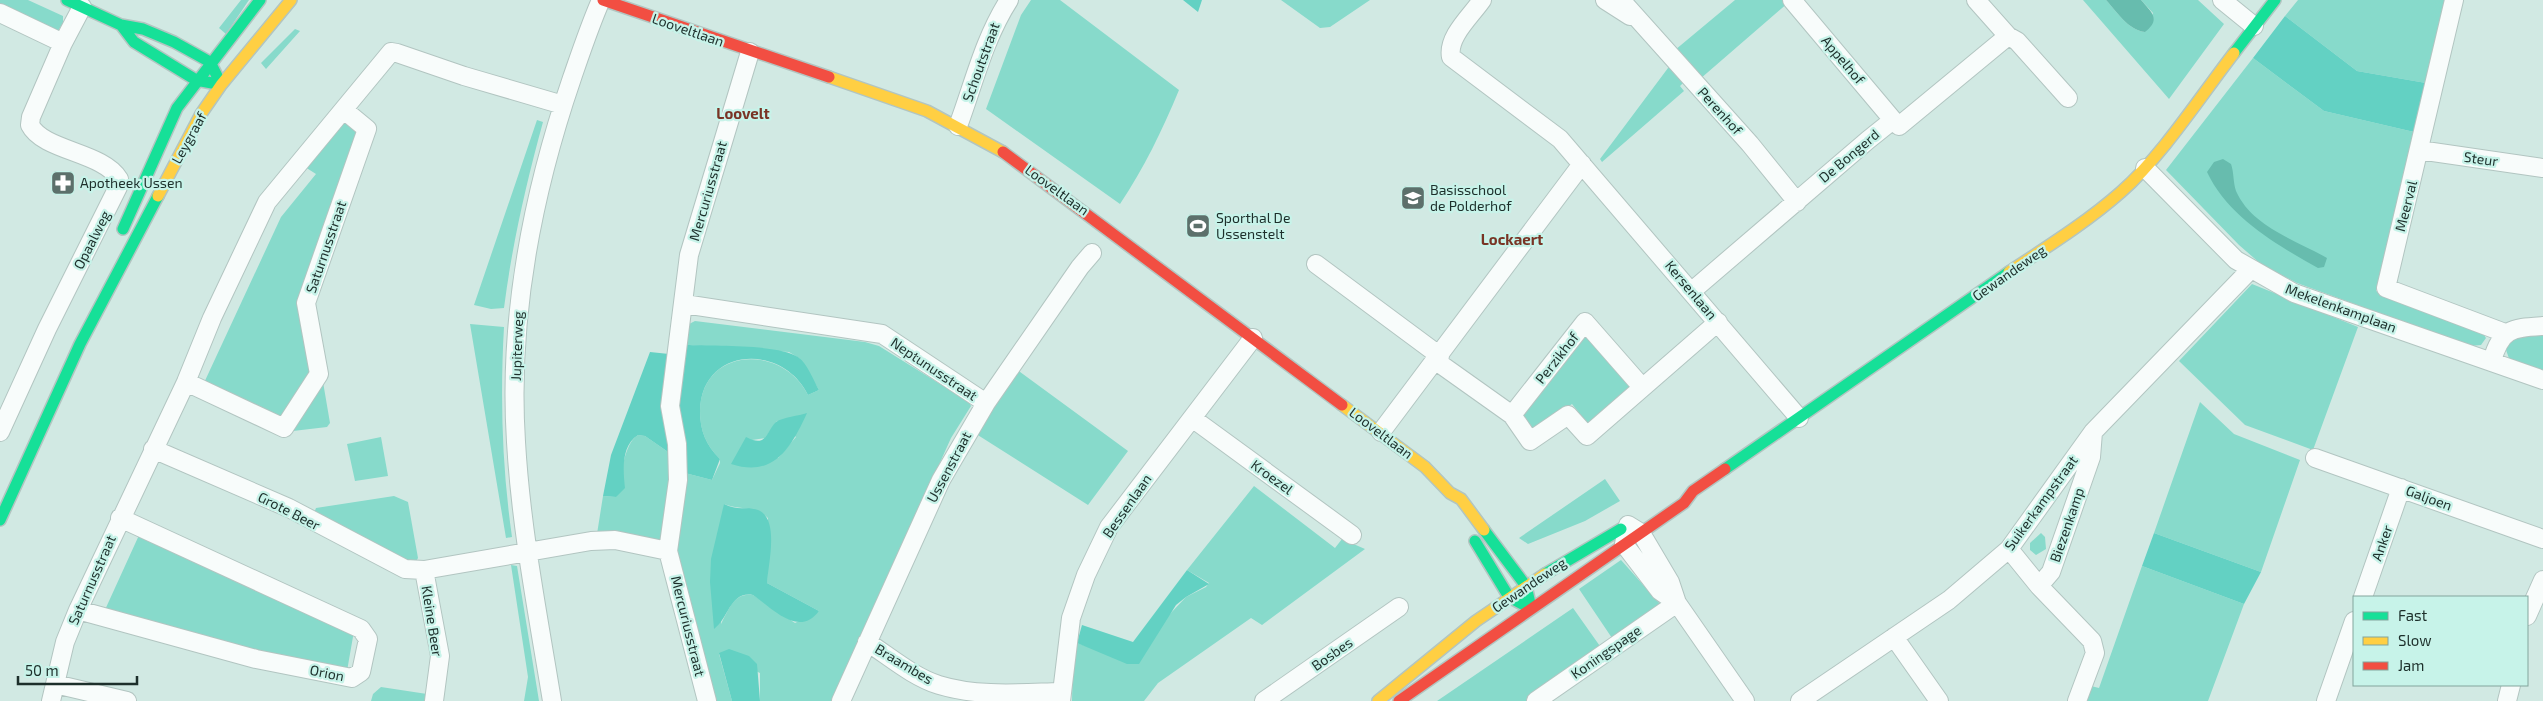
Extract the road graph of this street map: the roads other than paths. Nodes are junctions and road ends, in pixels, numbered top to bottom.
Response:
1 (260, 0) edge
2 (291, 0) edge
3 (602, 0) edge
4 (1009, 0) edge
5 (1482, 0) edge
6 (1605, 0) edge
7 (1621, 0) edge
8 (1792, 0) edge
9 (1976, 0) edge
10 (2222, 0) edge
11 (2274, 0) edge
12 (2454, 0) edge
13 (74, 3) edge
14 (0, 13) edge
15 (1641, 22) junction
16 (121, 25) junction
17 (2254, 26) junction
18 (2008, 36) junction
19 (63, 43) junction
20 (750, 52) junction
21 (210, 62) junction
22 (196, 80) junction
23 (221, 84) junction
24 (2068, 98) dead end
25 (563, 105) junction
26 (344, 110) junction
27 (1893, 120) junction
28 (958, 126) junction
29 (2420, 150) junction
30 (1582, 164) junction
31 (2145, 168) junction
32 (2543, 168) edge
33 (1797, 202) junction
34 (120, 237) dead end
35 (1092, 253) dead end
36 (1316, 264) dead end
37 (109, 265) dead end
38 (2251, 270) junction
39 (1692, 291) junction
40 (684, 304) junction
41 (1718, 322) junction
42 (2543, 326) edge
43 (2505, 333) junction
44 (1253, 338) junction
45 (80, 344) junction
46 (1438, 359) junction
47 (2492, 361) junction
48 (2543, 380) edge
49 (186, 382) junction
50 (1642, 388) junction
51 (986, 403) junction
52 (1512, 415) junction
53 (1192, 418) junction
54 (1799, 418) junction
55 (0, 432) edge
56 (1382, 432) junction
57 (2093, 432) junction
58 (153, 449) junction
59 (2316, 458) dead end
60 (2401, 488) junction
61 (1693, 491) junction
62 (1450, 493) junction
63 (1661, 505) dead end
64 (120, 518) junction
65 (0, 520) edge
66 (1635, 526) junction
67 (1352, 535) dead end
68 (2543, 539) edge
69 (1624, 544) junction
70 (2009, 549) junction
71 (668, 551) junction
72 (527, 552) junction
73 (424, 570) junction
74 (2543, 580) edge
75 (1526, 586) junction
76 (2039, 586) junction
77 (2362, 596) edge
78 (1509, 597) junction
79 (1677, 603) junction
80 (1399, 607) dead end
81 (1531, 608) junction
82 (78, 610) junction
83 (2528, 614) edge
84 (2353, 624) edge
85 (1894, 637) junction
86 (867, 642) junction
87 (2511, 686) edge
88 (53, 693) edge
89 (1061, 697) edge
90 (128, 701) edge
91 (434, 701) edge
92 (552, 701) edge
93 (707, 701) edge
94 (841, 701) edge
95 (1264, 701) edge
96 (1378, 701) edge
97 (1399, 701) edge
98 (1536, 701) edge
99 (1745, 701) edge
100 (1800, 701) edge
101 (1938, 701) edge
102 (2077, 701) edge
103 (2326, 701) edge
104 (2507, 701) edge

1 - 21 street, Leygraaf
2 - 23 street, Leygraaf
3 - 20 street, Looveltlaan
3 - 25 street, Jupiterweg
4 - 28 street, Schoutstraat
5 - 30 street, Kersenlaan
6 - 15 street, Perenhof
7 - 15 street, Perenhof
8 - 27 street, Appelhof
9 - 18 street
10 - 17 street
11 - 17 street, Gewandeweg
12 - 29 street, Meerval
13 - 16 street
13 - 19 street, Opaalweg
14 - 19 street
15 - 33 street, Perenhof
16 - 21 street
16 - 22 street
17 - 31 street, Gewandeweg
18 - 24 street
18 - 27 street, De Bongerd
19 - 55 street, Opaalweg
20 - 28 street, Looveltlaan
20 - 40 street, Mercuriusstraat
21 - 22 street, Leygraaf
21 - 23 street
22 - 23 street
22 - 34 street, Leygraaf
23 - 45 street, Leygraaf
25 - 26 street, Saturnusstraat
25 - 72 street, Jupiterweg
26 - 49 street, Saturnusstraat
26 - 49 street, Saturnusstraat
27 - 33 street, De Bongerd
28 - 44 street, Looveltlaan
29 - 32 street, Steur
29 - 43 street, Meerval
30 - 39 street, Kersenlaan
30 - 46 street
31 - 38 street, Mekelenkamplaan
31 - 54 street, Gewandeweg
33 - 39 street, De Bongerd
35 - 51 street, Ussenstraat
36 - 46 street
37 - 45 street, Leygraaf
38 - 47 street, Mekelenkamplaan
38 - 57 street, Suikerkampstraat
39 - 41 street, Kersenlaan
40 - 51 street, Neptunusstraat
40 - 71 street, Mercuriusstraat
41 - 50 street
41 - 54 street, Kersenlaan
42 - 43 street
43 - 47 street
44 - 53 street, Bessenlaan
44 - 56 street, Looveltlaan
45 - 65 street, Leygraaf
46 - 52 street
46 - 56 street
47 - 48 street, Mekelenkamplaan
49 - 58 street, Saturnusstraat
50 - 52 street
50 - 52 street, Perzikhof
51 - 86 street, Ussenstraat
53 - 67 street, Kroezel
53 - 89 street, Bessenlaan
54 - 61 street, Gewandeweg
56 - 62 street, Looveltlaan
57 - 70 street, Suikerkampstraat
57 - 76 street, Biezenkamp
58 - 64 street, Saturnusstraat
58 - 73 street, Grote Beer
59 - 60 street, Galjoen
60 - 68 street, Galjoen
60 - 77 street, Anker
61 - 63 street, Gewandeweg
61 - 66 street, Gewandeweg
62 - 75 street, Looveltlaan
62 - 78 street, Looveltlaan
64 - 82 street, Saturnusstraat
64 - 82 street, Orion
66 - 69 street
66 - 75 street, Gewandeweg
66 - 79 street
69 - 79 street
69 - 81 street, Gewandeweg
70 - 76 street
70 - 85 street, Suikerkampstraat
71 - 72 street
71 - 93 street, Mercuriusstraat
72 - 73 street, Grote Beer
72 - 92 street, Jupiterweg
73 - 91 street, Kleine Beer
74 - 83 street
75 - 78 street, Gewandeweg
75 - 81 street, Looveltlaan
76 - 102 street
78 - 81 street
78 - 96 street, Gewandeweg
79 - 98 street, Koningspage
79 - 99 street
80 - 95 street, Bosbes
81 - 97 street, Gewandeweg
82 - 88 street, Saturnusstraat
84 - 103 street
85 - 100 street, Suikerkampstraat
85 - 101 street
86 - 89 street, Braambes
86 - 94 street, Ussenstraat
87 - 104 street
88 - 90 street

